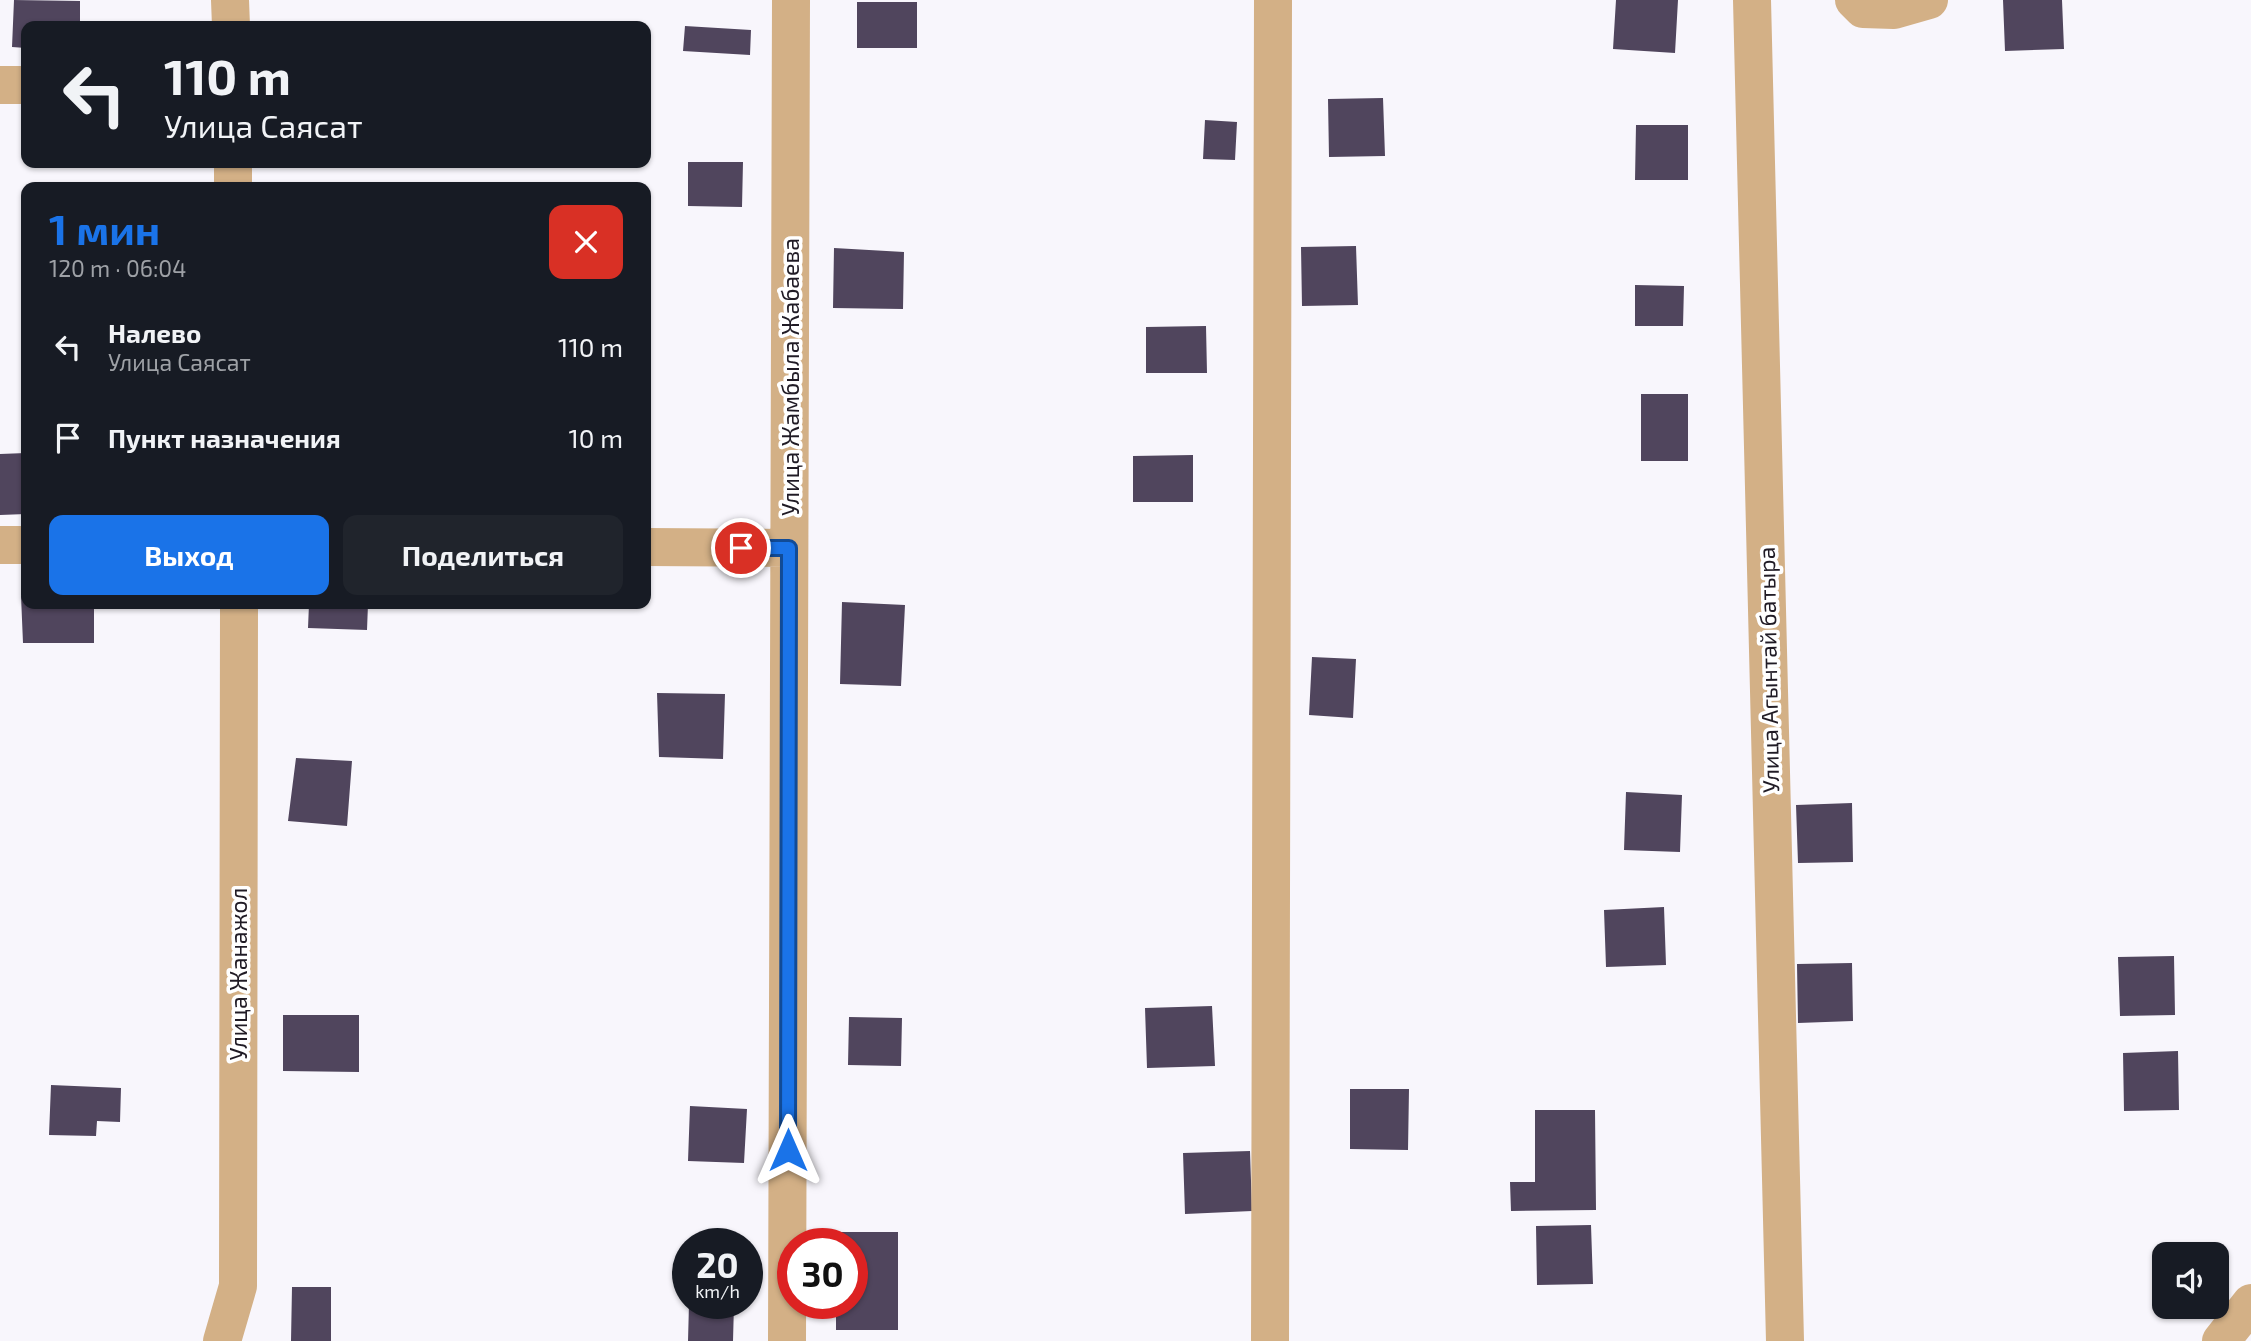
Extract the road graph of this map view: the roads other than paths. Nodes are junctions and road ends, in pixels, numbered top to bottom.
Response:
1 (230, 0) edge
2 (791, 0) edge
3 (1273, 0) edge
4 (1752, 0) edge
5 (1854, 0) edge
6 (1929, 0) edge
7 (230, 21) edge
8 (0, 85) edge
9 (21, 85) edge
10 (0, 545) edge
11 (21, 545) edge
12 (651, 547) edge
13 (789, 548) junction
14 (239, 609) edge
15 (2251, 1303) edge
16 (222, 1341) edge
17 (787, 1341) edge
18 (1270, 1341) edge
19 (1785, 1341) edge
20 (2221, 1341) edge

1 - 7 street
2 - 13 street, Улица Жамбыла Жабаева
3 - 18 street
4 - 19 street, Улица Агынтай батыра
5 - 6 street
8 - 9 street
10 - 11 street
12 - 13 street
13 - 17 street, Улица Жамбыла Жабаева
14 - 16 street, Улица Жанажол
15 - 20 street

